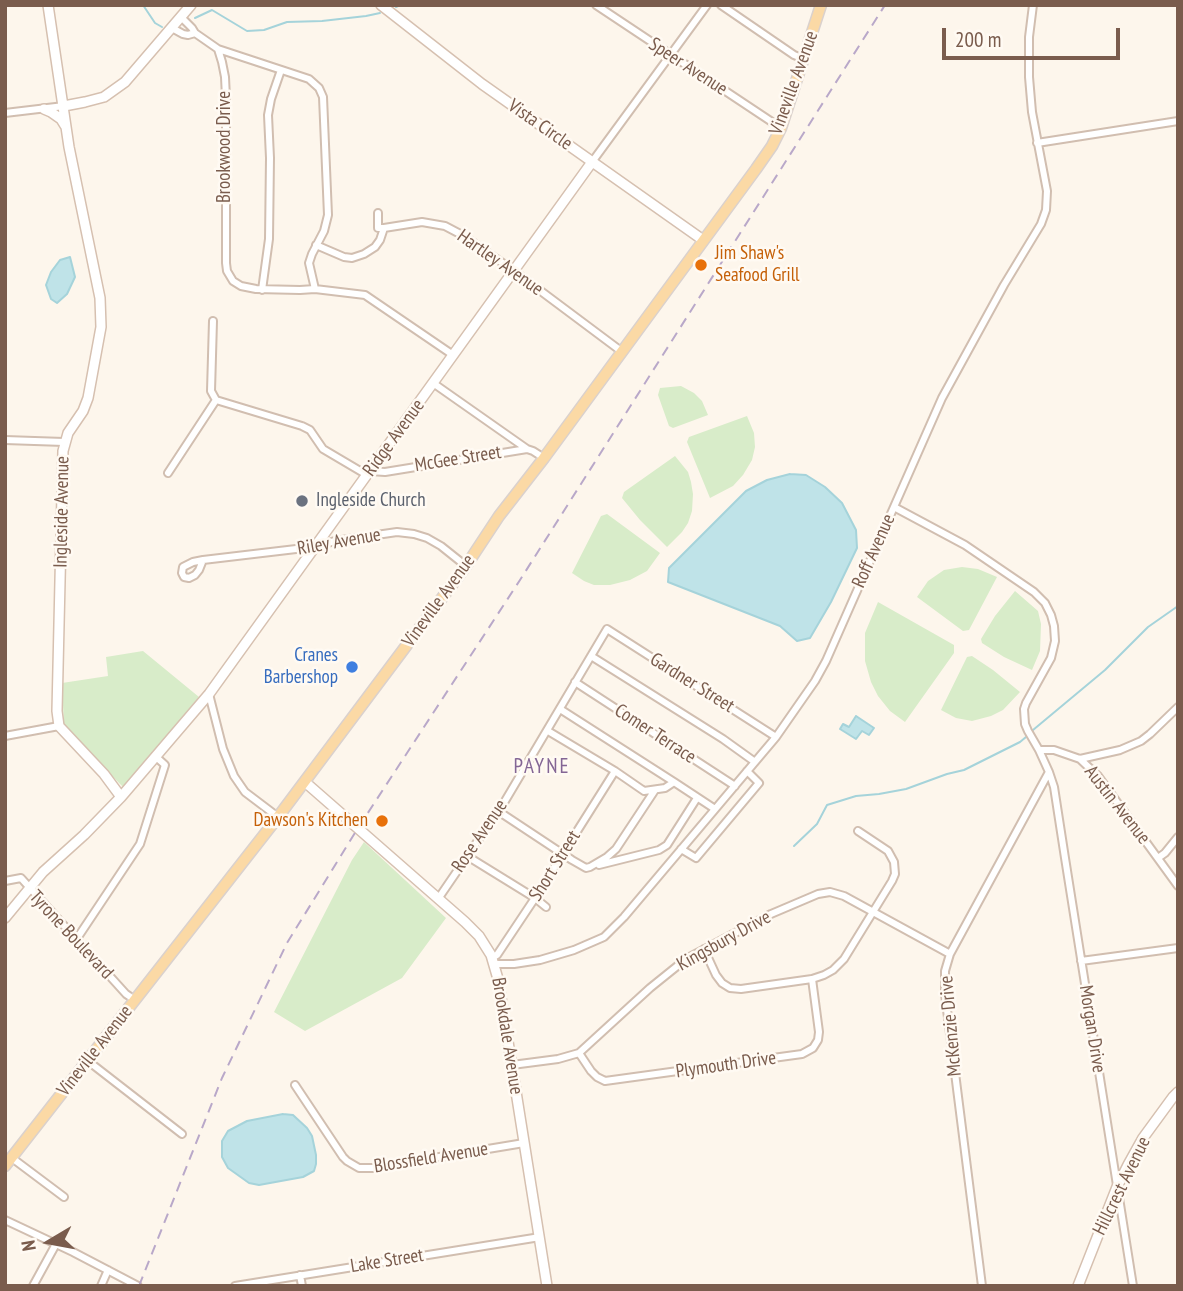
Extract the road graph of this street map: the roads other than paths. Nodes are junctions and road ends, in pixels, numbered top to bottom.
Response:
1 (48, 5) edge
2 (191, 5) edge
3 (381, 5) edge
4 (596, 5) edge
5 (707, 5) edge
6 (721, 5) edge
7 (821, 5) edge
8 (1033, 5) edge
9 (181, 17) junction
10 (172, 27) junction
11 (195, 33) junction
12 (218, 50) junction
13 (670, 55) junction
14 (804, 60) junction
15 (281, 70) junction
16 (64, 106) junction
17 (44, 109) junction
18 (5, 113) edge
19 (1178, 121) edge
20 (66, 128) junction
21 (781, 128) junction
22 (1037, 143) junction
23 (592, 162) junction
24 (378, 213) dead end
25 (384, 228) junction
26 (703, 240) junction
27 (316, 245) junction
28 (514, 271) junction
29 (315, 289) junction
30 (262, 290) junction
31 (213, 321) dead end
32 (621, 351) junction
33 (453, 355) junction
34 (433, 383) junction
35 (216, 400) junction
36 (5, 440) edge
37 (64, 443) junction
38 (527, 449) junction
39 (544, 458) junction
40 (168, 473) dead end
41 (368, 473) junction
42 (894, 507) junction
43 (313, 547) junction
44 (203, 560) dead end
45 (466, 566) junction
46 (607, 629) joint
47 (591, 656) junction
48 (575, 682) junction
49 (209, 694) junction
50 (1178, 708) edge
51 (560, 709) junction
52 (59, 726) junction
53 (548, 731) junction
54 (5, 736) edge
55 (776, 737) junction
56 (1040, 750) junction
57 (155, 756) junction
58 (1080, 759) junction
59 (755, 762) junction
60 (615, 771) junction
61 (747, 771) junction
62 (1049, 772) junction
63 (305, 782) junction
64 (674, 782) junction
65 (735, 786) junction
66 (655, 790) junction
67 (121, 797) junction
68 (697, 798) junction
69 (715, 809) junction
70 (498, 811) junction
71 (278, 817) junction
72 (858, 831) dead end
73 (1178, 837) edge
74 (681, 849) junction
75 (563, 853) junction
76 (467, 856) junction
77 (1158, 858) junction
78 (590, 867) junction
79 (5, 881) edge
80 (1178, 886) edge
81 (29, 889) junction
82 (535, 898) junction
83 (438, 899) junction
84 (545, 907) dead end
85 (872, 911) junction
86 (5, 918) edge
87 (76, 940) junction
88 (704, 948) junction
89 (1178, 948) edge
90 (950, 954) junction
91 (493, 961) junction
92 (1082, 961) junction
93 (812, 979) junction
94 (135, 1000) junction
95 (579, 1053) junction
96 (88, 1061) junction
97 (512, 1065) junction
98 (295, 1085) dead end
99 (1178, 1092) edge
100 (182, 1134) dead end
101 (524, 1143) junction
102 (7, 1163) edge
103 (1117, 1187) junction
104 (64, 1198) dead end
105 (5, 1220) edge
106 (540, 1237) junction
107 (56, 1244) junction
108 (108, 1270) junction
109 (300, 1275) junction
110 (33, 1286) edge
111 (101, 1286) edge
112 (138, 1286) edge
113 (235, 1286) edge
114 (302, 1286) edge
115 (547, 1286) edge
116 (982, 1286) edge
117 (1078, 1286) edge
118 (1133, 1286) edge

1 - 16 street, Ingleside Avenue
2 - 9 street
3 - 23 street, Vista Circle
4 - 13 street, Speer Avenue
5 - 13 street, Ridge Avenue
6 - 14 street
7 - 14 main road, Vineville Avenue
8 - 22 street, Roff Avenue
9 - 10 street
9 - 11 street
10 - 11 street
10 - 16 street
11 - 12 street
12 - 15 street
12 - 30 street, Brookwood Drive
13 - 21 street, Speer Avenue
13 - 23 street, Ridge Avenue
14 - 21 main road, Vineville Avenue
15 - 27 street
15 - 30 street
16 - 17 street
16 - 20 street, Ingleside Avenue
17 - 18 street
17 - 20 street
19 - 22 street
20 - 37 street, Ingleside Avenue
21 - 26 main road, Vineville Avenue
22 - 42 street, Roff Avenue
23 - 26 street, Vista Circle
23 - 28 street, Ridge Avenue
24 - 25 street
25 - 27 street
25 - 28 street, Hartley Avenue
26 - 32 main road, Vineville Avenue
27 - 29 street
28 - 32 street, Hartley Avenue
28 - 33 street, Ridge Avenue
29 - 30 street
29 - 33 street
31 - 35 street
32 - 39 main road, Vineville Avenue
33 - 34 street, Ridge Avenue
34 - 38 street
34 - 41 street, Ridge Avenue
35 - 40 street
35 - 41 street
36 - 37 street
37 - 52 street, Ingleside Avenue
38 - 39 street, McGee Street
38 - 41 street, McGee Street
39 - 45 main road, Vineville Avenue
41 - 43 street, Ridge Avenue
42 - 55 street, Roff Avenue
42 - 56 street
43 - 44 street, Riley Avenue
43 - 45 street, Riley Avenue
43 - 49 street, Ridge Avenue
45 - 63 main road, Vineville Avenue
46 - 47 street, Rose Avenue
46 - 55 street, Gardner Street
47 - 48 street, Rose Avenue
47 - 59 street
48 - 51 street, Rose Avenue
48 - 65 street, Comer Terrace
49 - 57 street, Ridge Avenue
49 - 71 street
50 - 58 street
51 - 53 street, Rose Avenue
51 - 64 street
52 - 54 street
52 - 67 street
53 - 60 street
53 - 70 street, Rose Avenue
55 - 59 street, Roff Avenue
56 - 58 street
56 - 62 street
57 - 67 street, Ridge Avenue
57 - 87 street
58 - 77 street, Austin Avenue
59 - 61 street, Roff Avenue
60 - 66 street
60 - 75 street, Short Street
61 - 65 street, Roff Avenue
61 - 74 street
62 - 90 street, McKenzie Drive
62 - 92 street, Morgan Drive
63 - 71 main road, Vineville Avenue
63 - 83 street, Brookdale Avenue
64 - 66 street
64 - 68 street
65 - 69 street, Roff Avenue
66 - 78 street
67 - 81 street, Ridge Avenue
68 - 69 street
68 - 78 street
69 - 74 street, Roff Avenue
70 - 75 street
70 - 76 street, Rose Avenue
71 - 94 main road, Vineville Avenue
72 - 85 street
73 - 77 street
74 - 91 street, Roff Avenue
75 - 78 street
75 - 82 street, Short Street
76 - 82 street
76 - 83 street, Rose Avenue
77 - 80 street, Austin Avenue
79 - 81 street, Tyrone Boulevard
81 - 86 street, Ridge Avenue
81 - 87 street, Tyrone Boulevard
82 - 84 street
82 - 91 street, Short Street
83 - 91 street, Brookdale Avenue
85 - 88 street, Kingsbury Drive
85 - 90 street, Kingsbury Drive
85 - 93 street
87 - 94 street, Tyrone Boulevard
88 - 93 street
88 - 95 street, Kingsbury Drive
89 - 92 street
90 - 116 street, McKenzie Drive
91 - 97 street, Brookdale Avenue
92 - 103 street, Morgan Drive
93 - 95 street, Plymouth Drive
94 - 96 main road, Vineville Avenue
95 - 97 street, Kingsbury Drive
96 - 100 street
96 - 102 main road, Vineville Avenue
97 - 101 street, Brookdale Avenue
98 - 101 street, Blossfield Avenue
99 - 103 street, Hillcrest Avenue
101 - 106 street, Brookdale Avenue
102 - 104 street
103 - 117 street, Hillcrest Avenue
103 - 118 street, Morgan Drive
105 - 107 street
106 - 109 street, Lake Street
106 - 115 street, Brookdale Avenue
107 - 108 street
107 - 110 street
108 - 111 street
108 - 112 street
109 - 113 street, Lake Street
109 - 114 street

